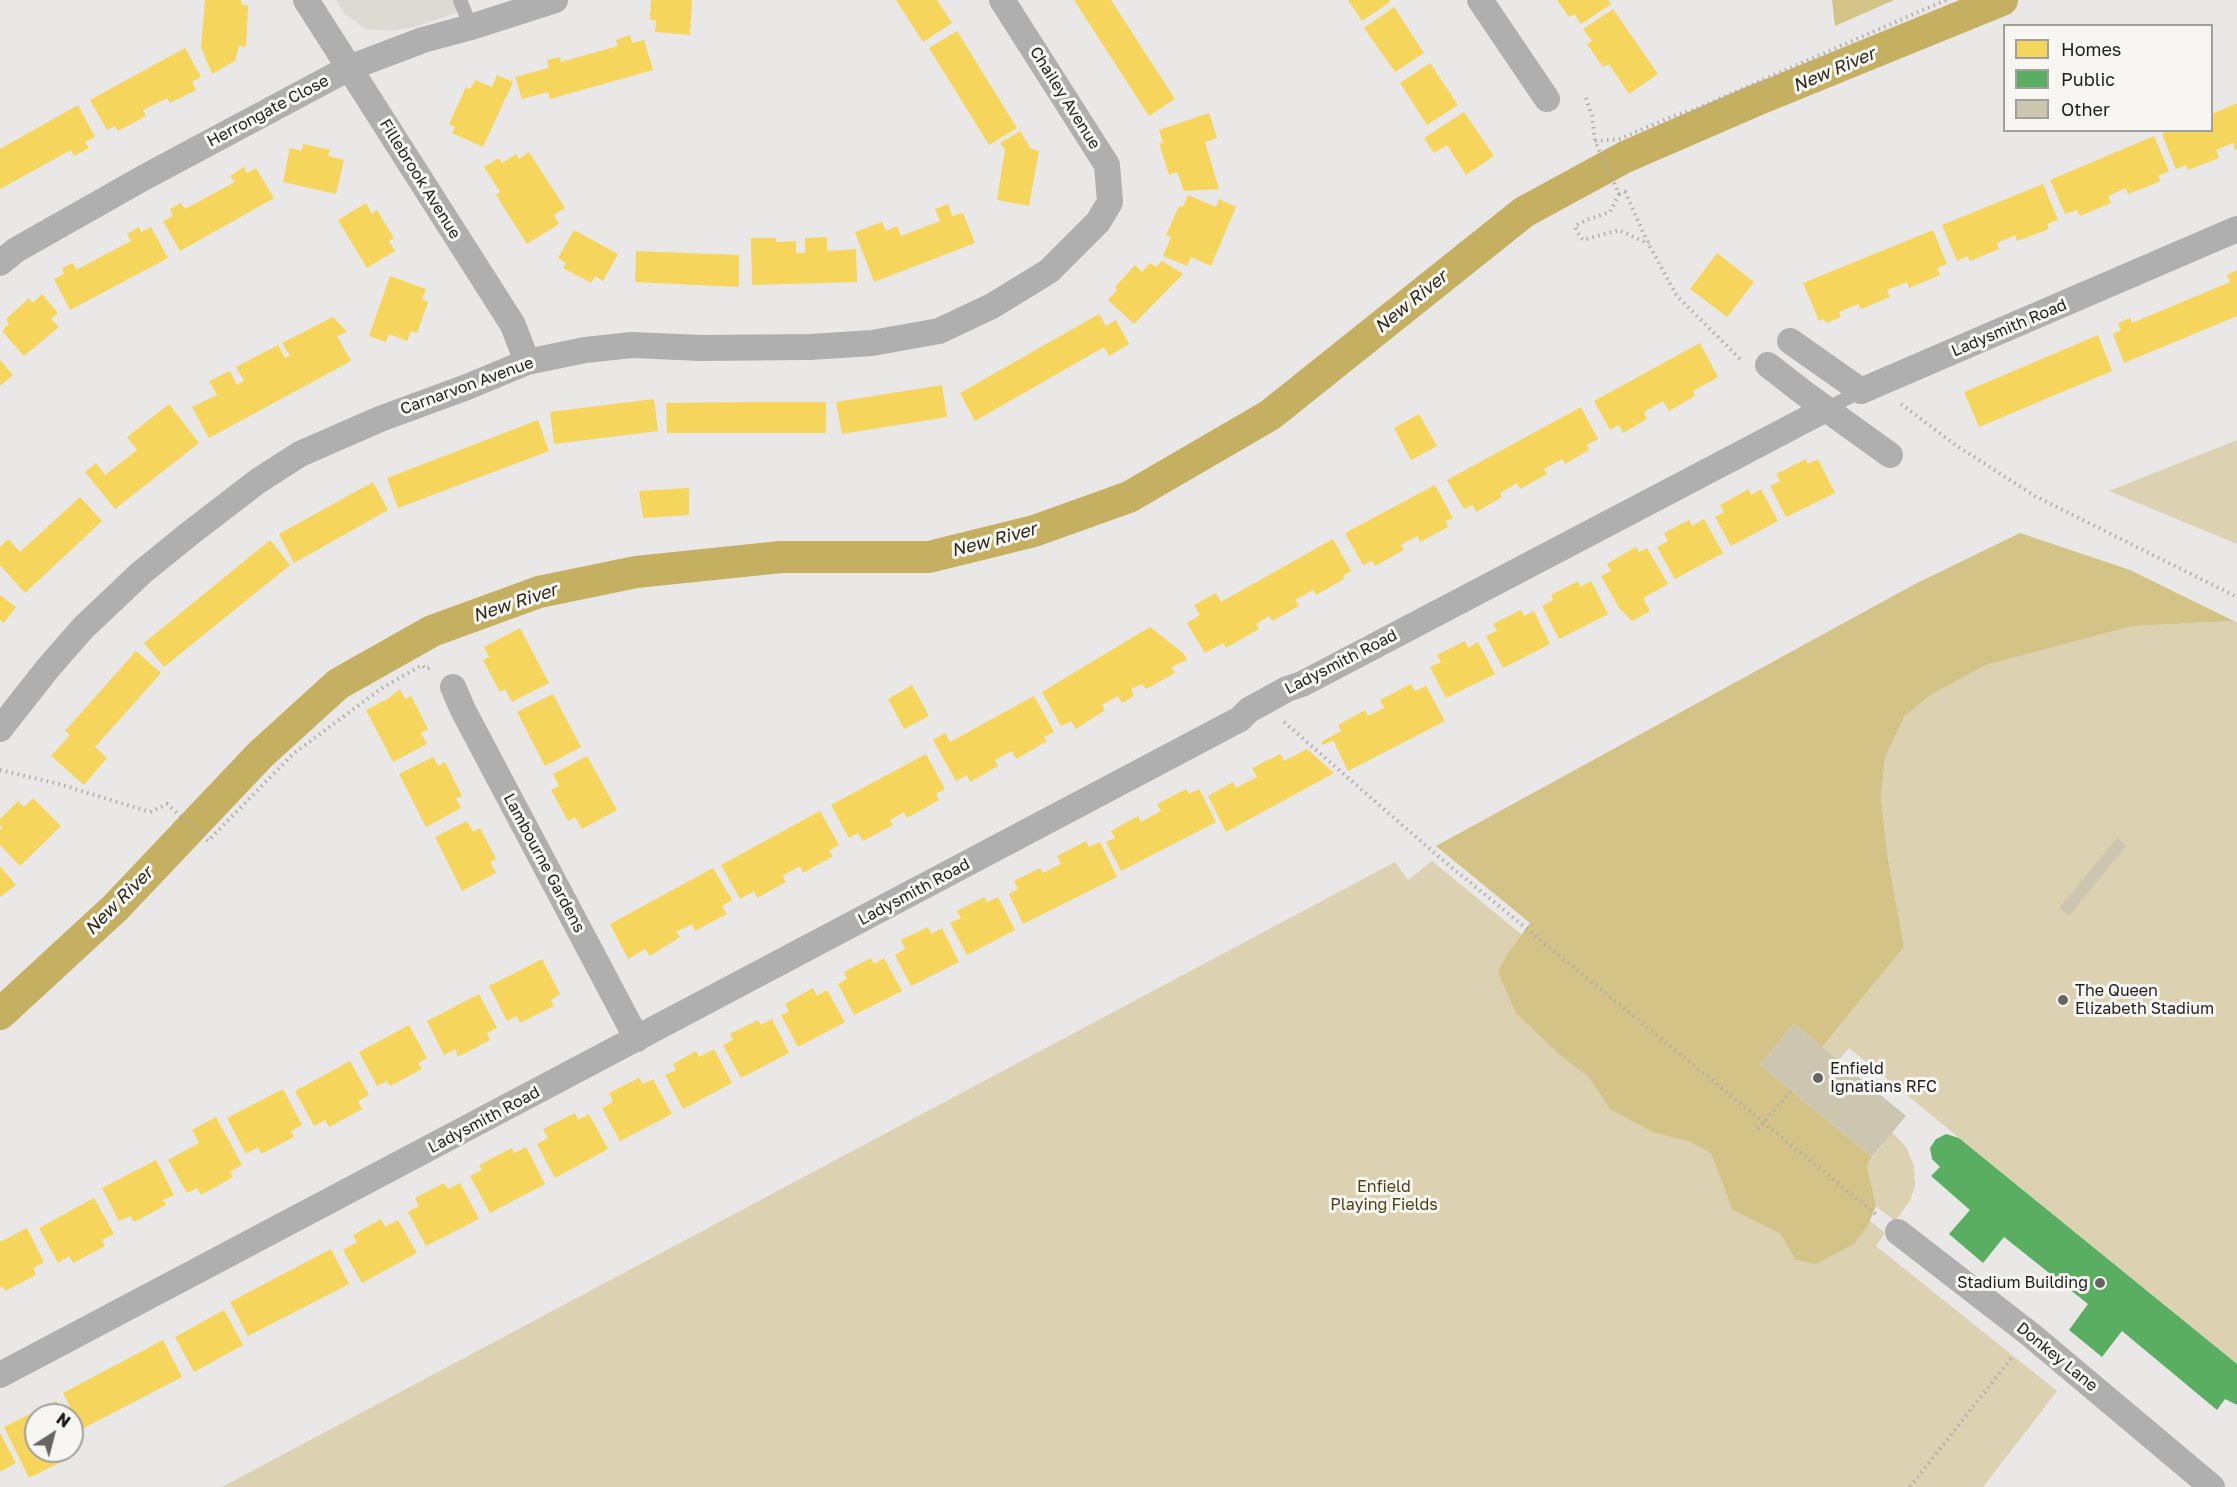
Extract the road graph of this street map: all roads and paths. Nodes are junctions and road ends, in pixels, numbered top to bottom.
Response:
1 (306, 0) edge
2 (460, 0) edge
3 (555, 0) edge
4 (1002, 0) edge
5 (1480, 0) edge
6 (1946, 0) edge
7 (471, 27) junction
8 (350, 68) junction
9 (1586, 98) dead end
10 (1547, 99) dead end
11 (1596, 142) junction
12 (1619, 194) junction
13 (1110, 202) joint
14 (2237, 229) edge
15 (1649, 245) junction
16 (0, 263) edge
17 (1790, 341) dead end
18 (527, 362) junction
19 (1756, 364) joint
20 (1868, 388) junction
21 (1826, 409) junction
22 (1890, 455) dead end
23 (2237, 597) edge
24 (426, 669) dead end
25 (453, 687) dead end
26 (1280, 714) dead end
27 (0, 729) edge
28 (0, 770) edge
29 (637, 1039) junction
30 (1791, 1091) dead end
31 (1763, 1123) junction
32 (1758, 1129) dead end
33 (1898, 1232) joint
34 (2031, 1335) junction
35 (0, 1375) edge
36 (1910, 1487) edge
37 (2212, 1487) edge

1 - 8 street, Fillebrook Avenue
2 - 7 lane
3 - 7 street, Herrongate Close
4 - 13 street, Chailey Avenue
5 - 10 street
6 - 11 path
7 - 8 street, Herrongate Close
8 - 16 street, Herrongate Close
8 - 18 street, Fillebrook Avenue
9 - 11 path
11 - 12 path
12 - 15 path
12 - 15 path
13 - 18 street, Carnarvon Avenue
14 - 20 street, Ladysmith Road
15 - 19 path
17 - 20 street
18 - 27 street, Carnarvon Avenue
19 - 21 street
20 - 21 lane
20 - 23 path
21 - 22 street
21 - 29 street, Ladysmith Road
24 - 28 path
25 - 29 street, Lambourne Gardens
26 - 31 path
29 - 35 street, Ladysmith Road
30 - 31 path
31 - 32 path
31 - 33 path
33 - 34 street, Donkey Lane
34 - 36 path
34 - 37 street, Donkey Lane

